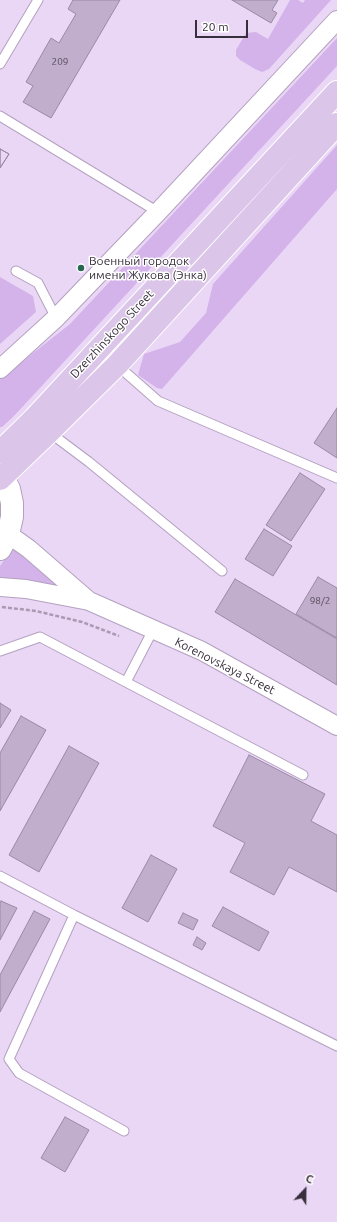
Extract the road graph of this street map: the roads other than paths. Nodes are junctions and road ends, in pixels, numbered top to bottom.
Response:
1 (38, 0) edge
2 (337, 20) edge
3 (0, 64) edge
4 (337, 92) edge
5 (0, 116) edge
6 (337, 124) edge
7 (158, 212) junction
8 (16, 271) dead end
9 (56, 318) junction
10 (117, 365) junction
11 (0, 369) edge
12 (49, 432) junction
13 (0, 452) edge
14 (1, 476) edge
15 (337, 478) edge
16 (4, 541) edge
17 (222, 571) dead end
18 (0, 587) edge
19 (89, 601) junction
20 (153, 630) junction
21 (0, 652) edge
22 (126, 682) junction
23 (337, 726) edge
24 (303, 775) dead end
25 (0, 876) edge
26 (74, 915) junction
27 (337, 1046) edge
28 (124, 1131) dead end

1 - 3 lane
2 - 7 street
4 - 13 main road, Dzerzhinskogo Street
5 - 7 lane
6 - 10 main road, Dzerzhinskogo Street
7 - 9 street
8 - 9 lane
9 - 11 street
10 - 12 main road, Dzerzhinskogo Street
10 - 15 lane
12 - 14 main road, Dzerzhinskogo Street
12 - 17 lane
14 - 16 street, Korenovskaya Street
16 - 19 street, Korenovskaya Street
18 - 19 street, Korenovskaya Street
19 - 20 street, Korenovskaya Street
20 - 22 lane
20 - 23 street, Korenovskaya Street
21 - 22 lane
22 - 24 lane
25 - 26 lane
26 - 27 lane
26 - 28 lane

